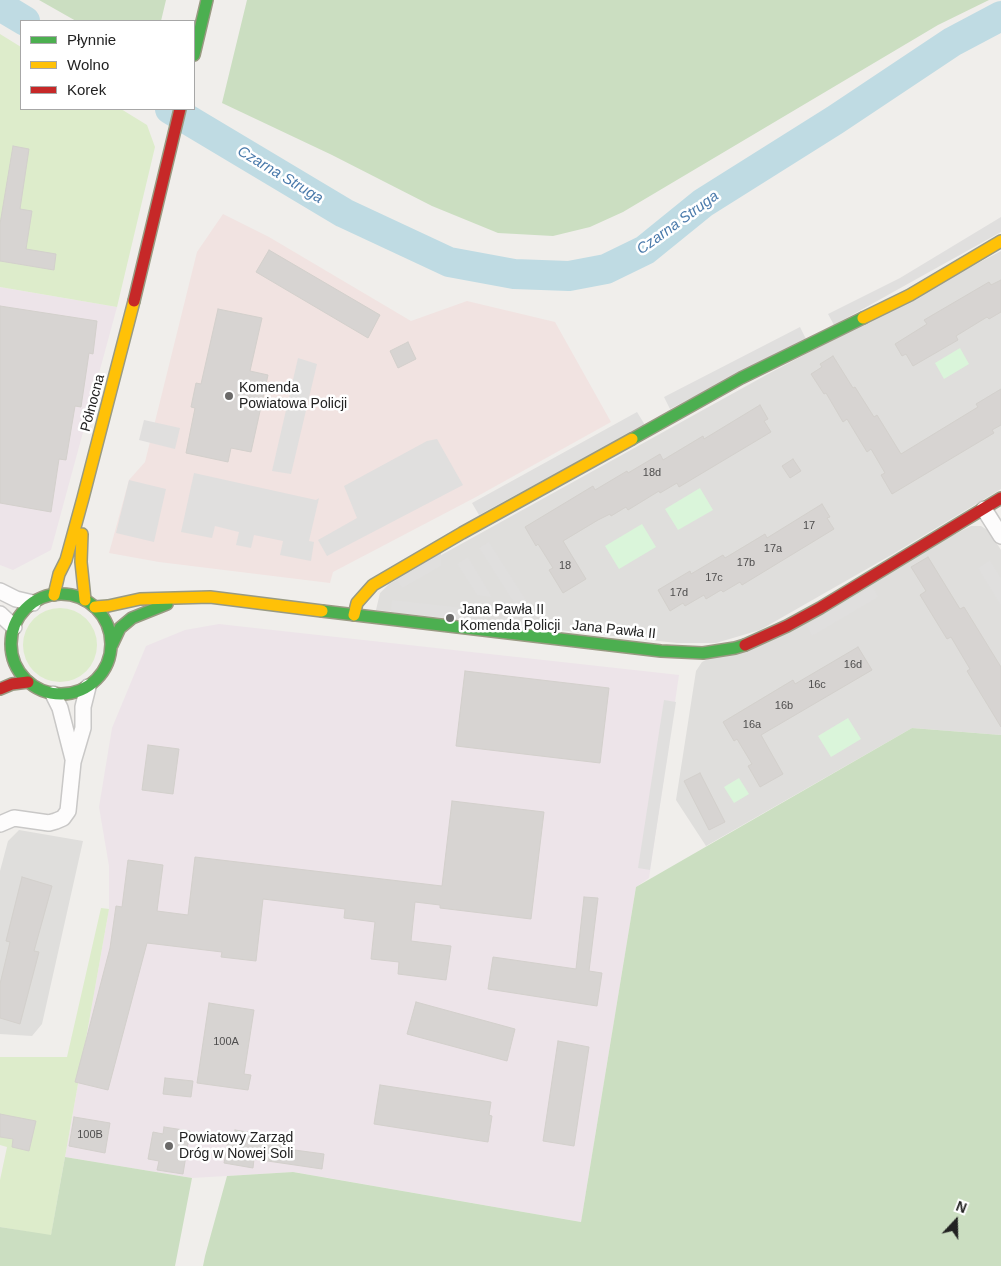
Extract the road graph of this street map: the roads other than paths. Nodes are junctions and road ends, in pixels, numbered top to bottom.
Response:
1 (207, 0) edge
2 (195, 51) edge
3 (180, 110) edge
4 (1001, 242) edge
5 (83, 498) junction
6 (1001, 498) edge
7 (984, 509) junction
8 (1001, 536) edge
9 (0, 591) edge
10 (54, 595) junction
11 (186, 598) junction
12 (85, 600) junction
13 (32, 603) junction
14 (95, 607) junction
15 (0, 614) edge
16 (354, 615) junction
17 (14, 627) junction
18 (112, 645) junction
19 (11, 649) junction
20 (0, 663) edge
21 (28, 682) junction
22 (88, 687) junction
23 (0, 688) edge
24 (53, 694) junction
25 (73, 762) junction
26 (0, 824) edge

1 - 2 street
3 - 5 street, Północna
4 - 16 street
5 - 10 street
5 - 12 street
6 - 7 street, Jana Pawła II
7 - 8 street
7 - 16 street, Jana Pawła II
9 - 13 street
10 - 12 street
10 - 13 street
11 - 14 street, Jana Pawła II
11 - 16 street, Jana Pawła II
11 - 18 street, Jana Pawła II
12 - 14 street
13 - 17 street
14 - 18 street
15 - 17 street
17 - 19 street
18 - 22 street
19 - 20 street
19 - 21 street
21 - 23 street
21 - 24 street
22 - 24 street
22 - 25 street
24 - 25 street
25 - 26 street

